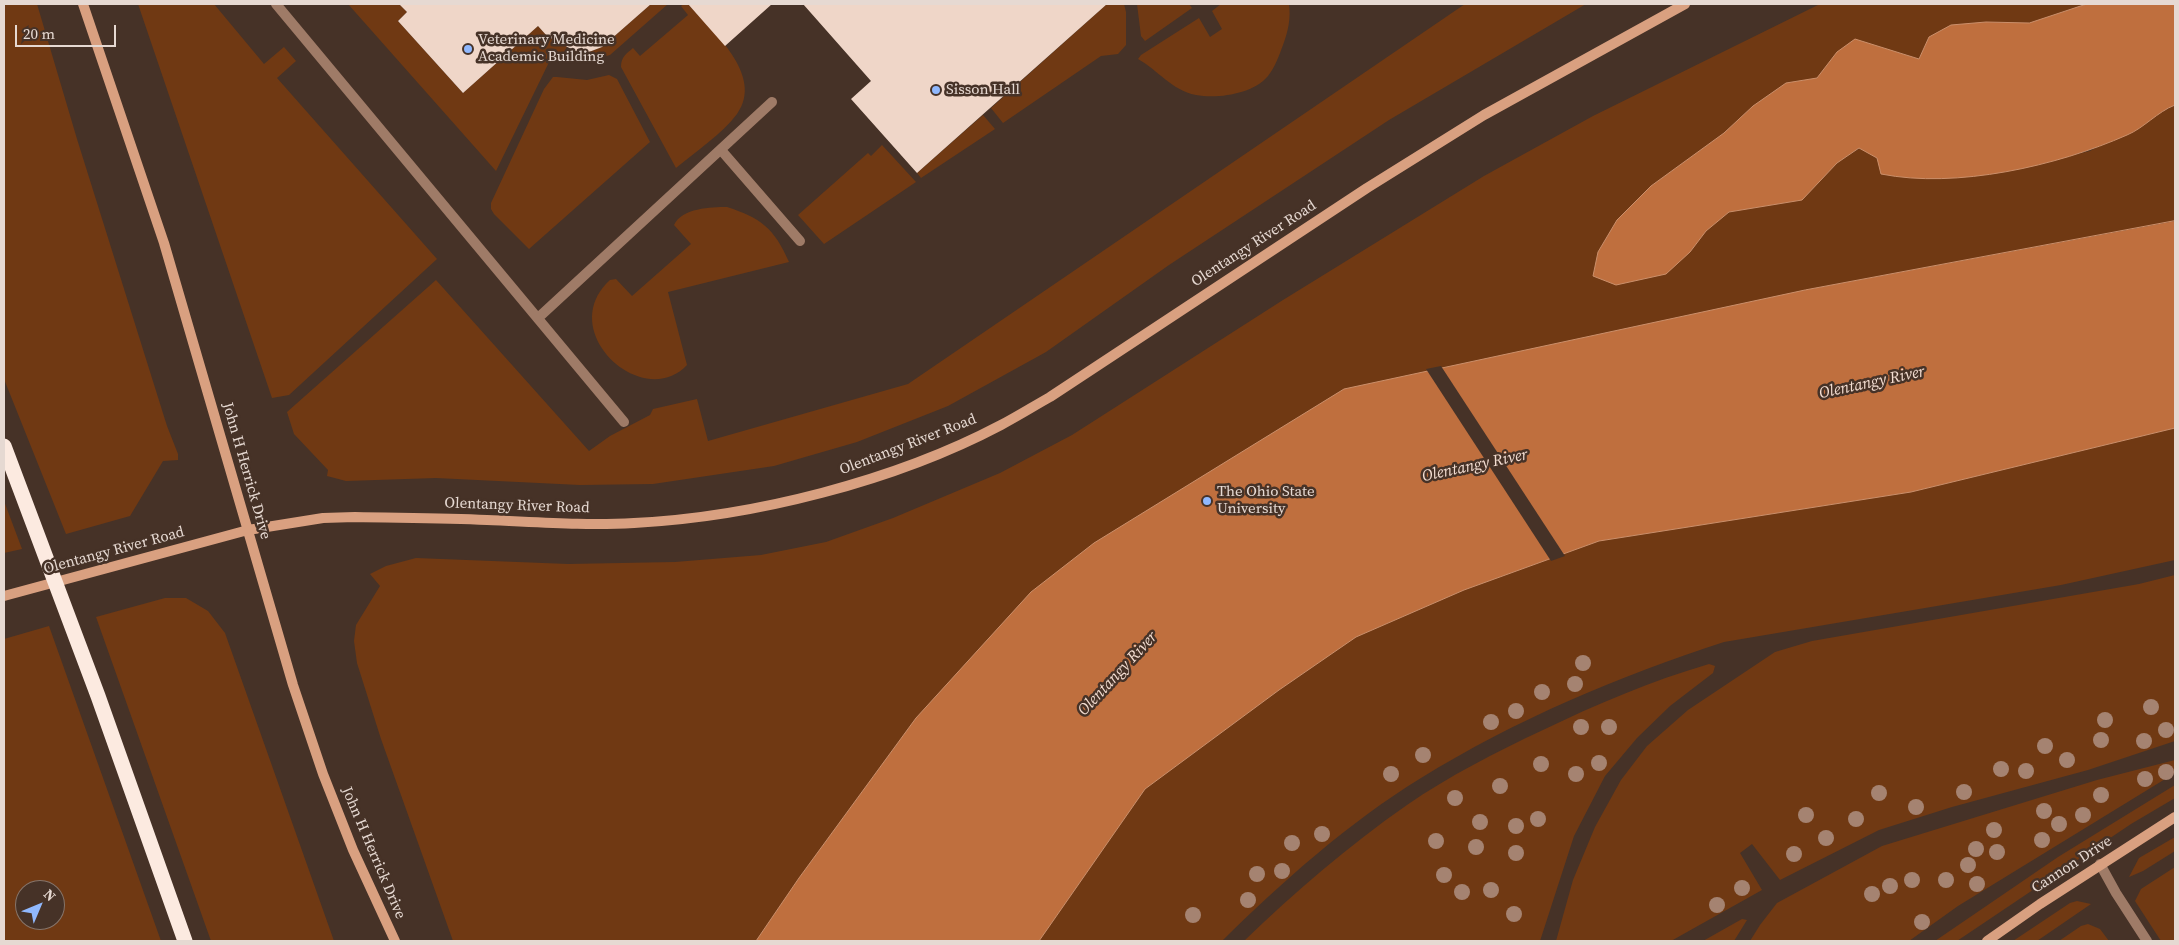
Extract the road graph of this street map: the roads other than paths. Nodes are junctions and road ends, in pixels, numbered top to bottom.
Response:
1 (83, 4) edge
2 (276, 4) edge
3 (1685, 4) edge
4 (772, 102) dead end
5 (721, 150) junction
6 (800, 241) dead end
7 (538, 318) junction
8 (624, 422) dead end
9 (4, 446) edge
10 (248, 530) junction
11 (4, 596) edge
12 (2175, 817) edge
13 (2100, 864) junction
14 (185, 941) edge
15 (396, 941) edge
16 (1987, 941) edge
17 (2147, 941) edge

1 - 10 main road, John H Herrick Drive
2 - 7 lane
3 - 10 main road, Olentangy River Road
4 - 5 lane
5 - 6 lane
5 - 7 lane
7 - 8 lane
9 - 14 highway
10 - 11 main road, Olentangy River Road
10 - 15 main road, John H Herrick Drive
12 - 13 main road, Cannon Drive
13 - 16 main road, Cannon Drive
13 - 17 lane

